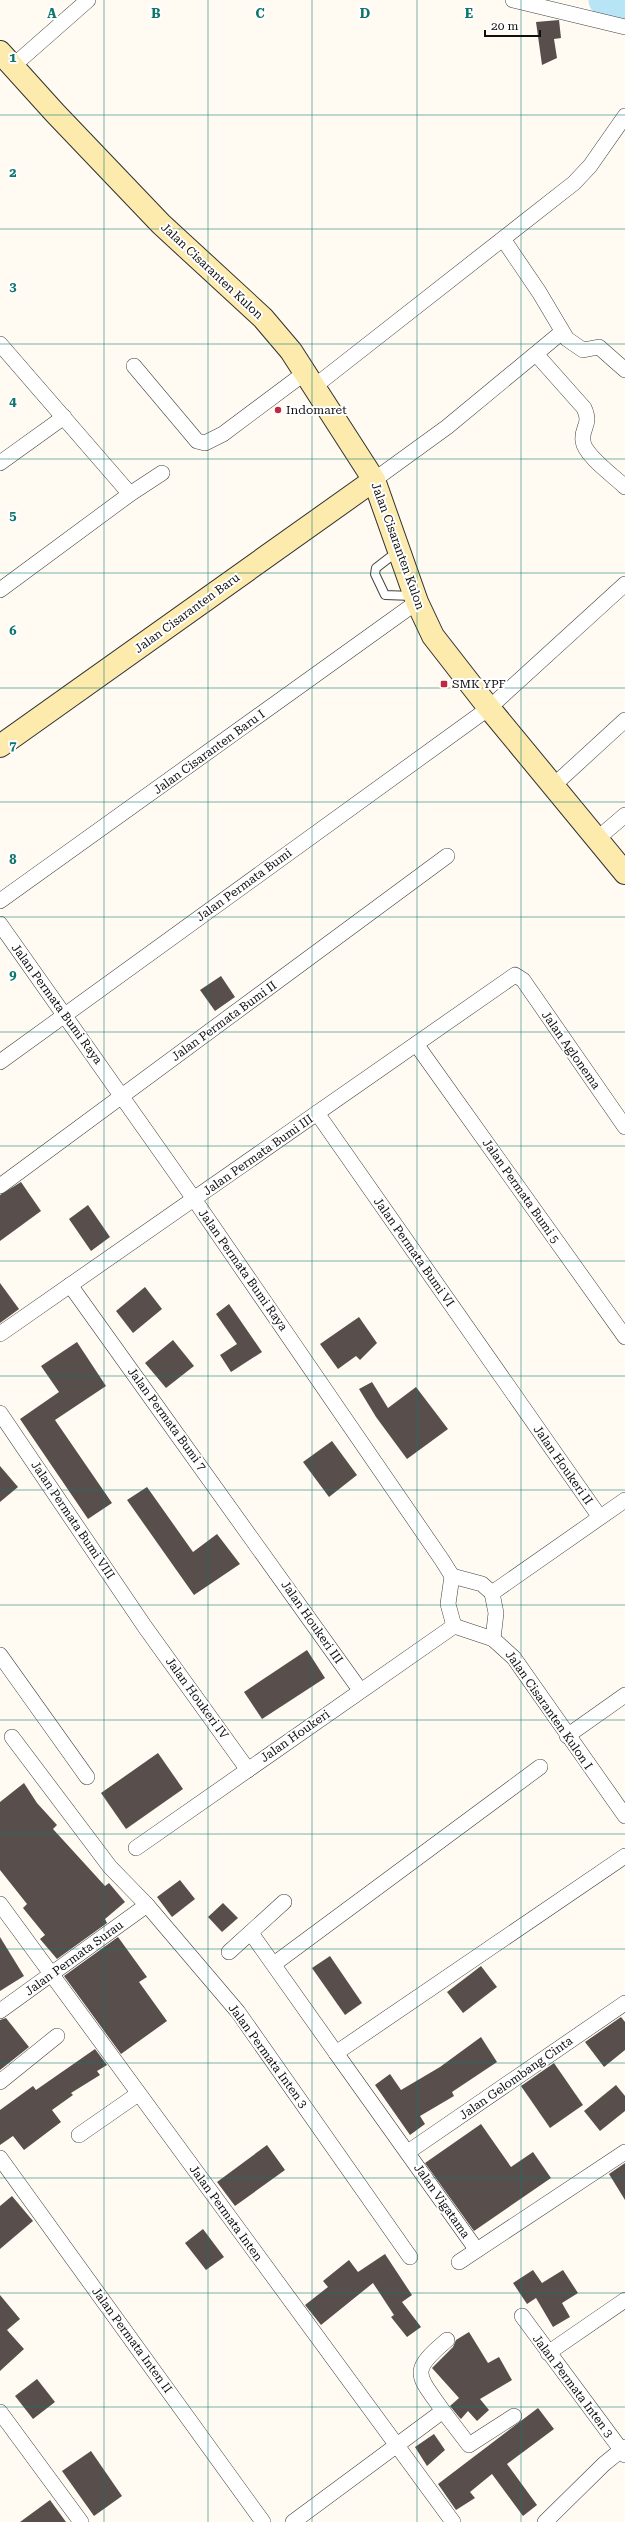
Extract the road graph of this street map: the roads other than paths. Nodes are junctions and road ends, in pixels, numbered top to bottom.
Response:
1 (88, 0) edge
2 (513, 0) edge
3 (625, 27) edge
4 (7, 59) edge
5 (625, 116) edge
6 (503, 239) junction
7 (562, 332) junction
8 (0, 344) edge
9 (536, 354) junction
10 (134, 366) dead end
11 (625, 370) edge
12 (311, 379) junction
13 (64, 417) junction
14 (0, 463) edge
15 (162, 473) dead end
16 (374, 480) junction
17 (625, 487) edge
18 (130, 494) junction
19 (399, 550) junction
20 (625, 584) edge
21 (0, 590) edge
22 (416, 599) junction
23 (489, 708) junction
24 (625, 720) edge
25 (0, 746) edge
26 (554, 786) junction
27 (625, 815) edge
28 (597, 839) junction
29 (447, 856) dead end
30 (625, 873) edge
31 (0, 901) edge
32 (0, 924) edge
33 (515, 975) joint
34 (66, 1015) junction
35 (416, 1044) junction
36 (0, 1062) edge
37 (122, 1095) junction
38 (317, 1113) junction
39 (625, 1127) edge
40 (0, 1186) edge
41 (194, 1199) junction
42 (70, 1285) junction
43 (0, 1334) edge
44 (625, 1337) edge
45 (510, 1390) joint
46 (0, 1413) edge
47 (625, 1500) edge
48 (599, 1516) junction
49 (264, 1553) joint
50 (452, 1576) junction
51 (492, 1593) junction
52 (454, 1626) junction
53 (145, 1627) joint
54 (493, 1639) junction
55 (0, 1655) edge
56 (360, 1690) junction
57 (625, 1695) edge
58 (567, 1736) junction
59 (12, 1737) dead end
60 (540, 1767) dead end
61 (248, 1770) junction
62 (88, 1777) dead end
63 (625, 1816) edge
64 (136, 1848) dead end
65 (625, 1856) edge
66 (284, 1902) dead end
67 (0, 1904) edge
68 (147, 1905) junction
69 (251, 1933) junction
70 (229, 1952) dead end
71 (274, 1964) junction
72 (51, 1974) junction
73 (625, 2003) edge
74 (0, 2012) edge
75 (57, 2036) dead end
76 (336, 2054) junction
77 (0, 2082) edge
78 (138, 2094) junction
79 (79, 2135) dead end
80 (408, 2152) junction
81 (625, 2152) edge
82 (0, 2158) edge
83 (476, 2249) junction
84 (410, 2257) dead end
85 (459, 2262) dead end
86 (625, 2300) edge
87 (522, 2316) dead end
88 (447, 2340) dead end
89 (548, 2353) junction
90 (443, 2411) junction
91 (0, 2412) edge
92 (514, 2416) dead end
93 (396, 2445) junction
94 (624, 2450) edge
95 (561, 2517) edge
96 (81, 2522) edge
97 (263, 2522) edge
98 (293, 2522) edge
99 (453, 2522) edge
100 (545, 2522) edge

1 - 4 street
2 - 3 street
4 - 12 main road, Jalan Cisaranten Kulon
5 - 6 street
6 - 7 street
6 - 12 street
7 - 9 street
7 - 11 street
8 - 13 street
9 - 16 street
9 - 17 street
10 - 12 street
12 - 16 main road, Jalan Cisaranten Kulon
13 - 14 street
13 - 18 street
15 - 18 street
16 - 19 main road, Jalan Cisaranten Kulon
16 - 25 main road, Jalan Cisaranten Baru
18 - 21 street
19 - 22 main road, Jalan Cisaranten Kulon
19 - 22 lane
20 - 23 street, Jalan Permata Bumi
22 - 23 main road, Jalan Cisaranten Kulon
22 - 31 street, Jalan Cisaranten Baru I
23 - 26 main road, Jalan Cisaranten Kulon
23 - 34 street, Jalan Permata Bumi
24 - 26 street
26 - 28 main road, Jalan Cisaranten Kulon
27 - 28 street
28 - 30 main road, Jalan Cisaranten Kulon
29 - 37 street, Jalan Permata Bumi II
32 - 34 street, Jalan Permata Bumi Raya
33 - 35 street, Jalan Permata Bumi III
33 - 39 street, Jalan Aglonema
34 - 36 street, Jalan Permata Bumi
34 - 37 street, Jalan Permata Bumi Raya
35 - 38 street, Jalan Permata Bumi III
35 - 44 street, Jalan Permata Bumi 5
37 - 40 street, Jalan Permata Bumi II
37 - 41 street, Jalan Permata Bumi Raya
38 - 41 street, Jalan Permata Bumi III
38 - 45 street, Jalan Permata Bumi VI
41 - 42 street, Jalan Permata Bumi III
41 - 50 street, Jalan Permata Bumi Raya
42 - 43 street, Jalan Permata Bumi III
42 - 49 street, Jalan Permata Bumi 7
45 - 48 street, Jalan Houkeri II
46 - 53 street, Jalan Permata Bumi VIII
47 - 48 street, Jalan Houkeri II
48 - 51 street
49 - 56 street, Jalan Houkeri III
50 - 51 street
50 - 52 street
51 - 54 street
52 - 54 street, Jalan Cisaranten Kulon I
52 - 56 street, Jalan Houkeri
53 - 61 street, Jalan Houkeri IV
54 - 58 street, Jalan Cisaranten Kulon I
55 - 62 street
56 - 61 street, Jalan Houkeri
57 - 58 street
58 - 63 street, Jalan Cisaranten Kulon I
59 - 68 street, Jalan Permata Inten 3
60 - 71 street
61 - 64 street, Jalan Houkeri
65 - 76 street
66 - 69 street
67 - 72 street, Jalan Permata Inten
68 - 72 street, Jalan Permata Surau
68 - 84 street, Jalan Permata Inten 3
69 - 70 street
69 - 71 street, Jalan Vigatama
71 - 76 street, Jalan Vigatama
72 - 74 street, Jalan Permata Surau
72 - 78 street, Jalan Permata Inten
73 - 80 street, Jalan Gelombang Cinta
75 - 77 street
76 - 80 street, Jalan Vigatama
78 - 79 street
78 - 93 street, Jalan Permata Inten
80 - 83 street, Jalan Vigatama
81 - 83 street
82 - 97 street, Jalan Permata Inten II
83 - 85 street
86 - 89 street
87 - 89 street, Jalan Permata Inten 3
88 - 90 street
89 - 94 street, Jalan Permata Inten 3
90 - 92 street
90 - 93 street
91 - 96 street
93 - 98 street
93 - 99 street, Jalan Permata Inten
94 - 95 street
95 - 100 street

